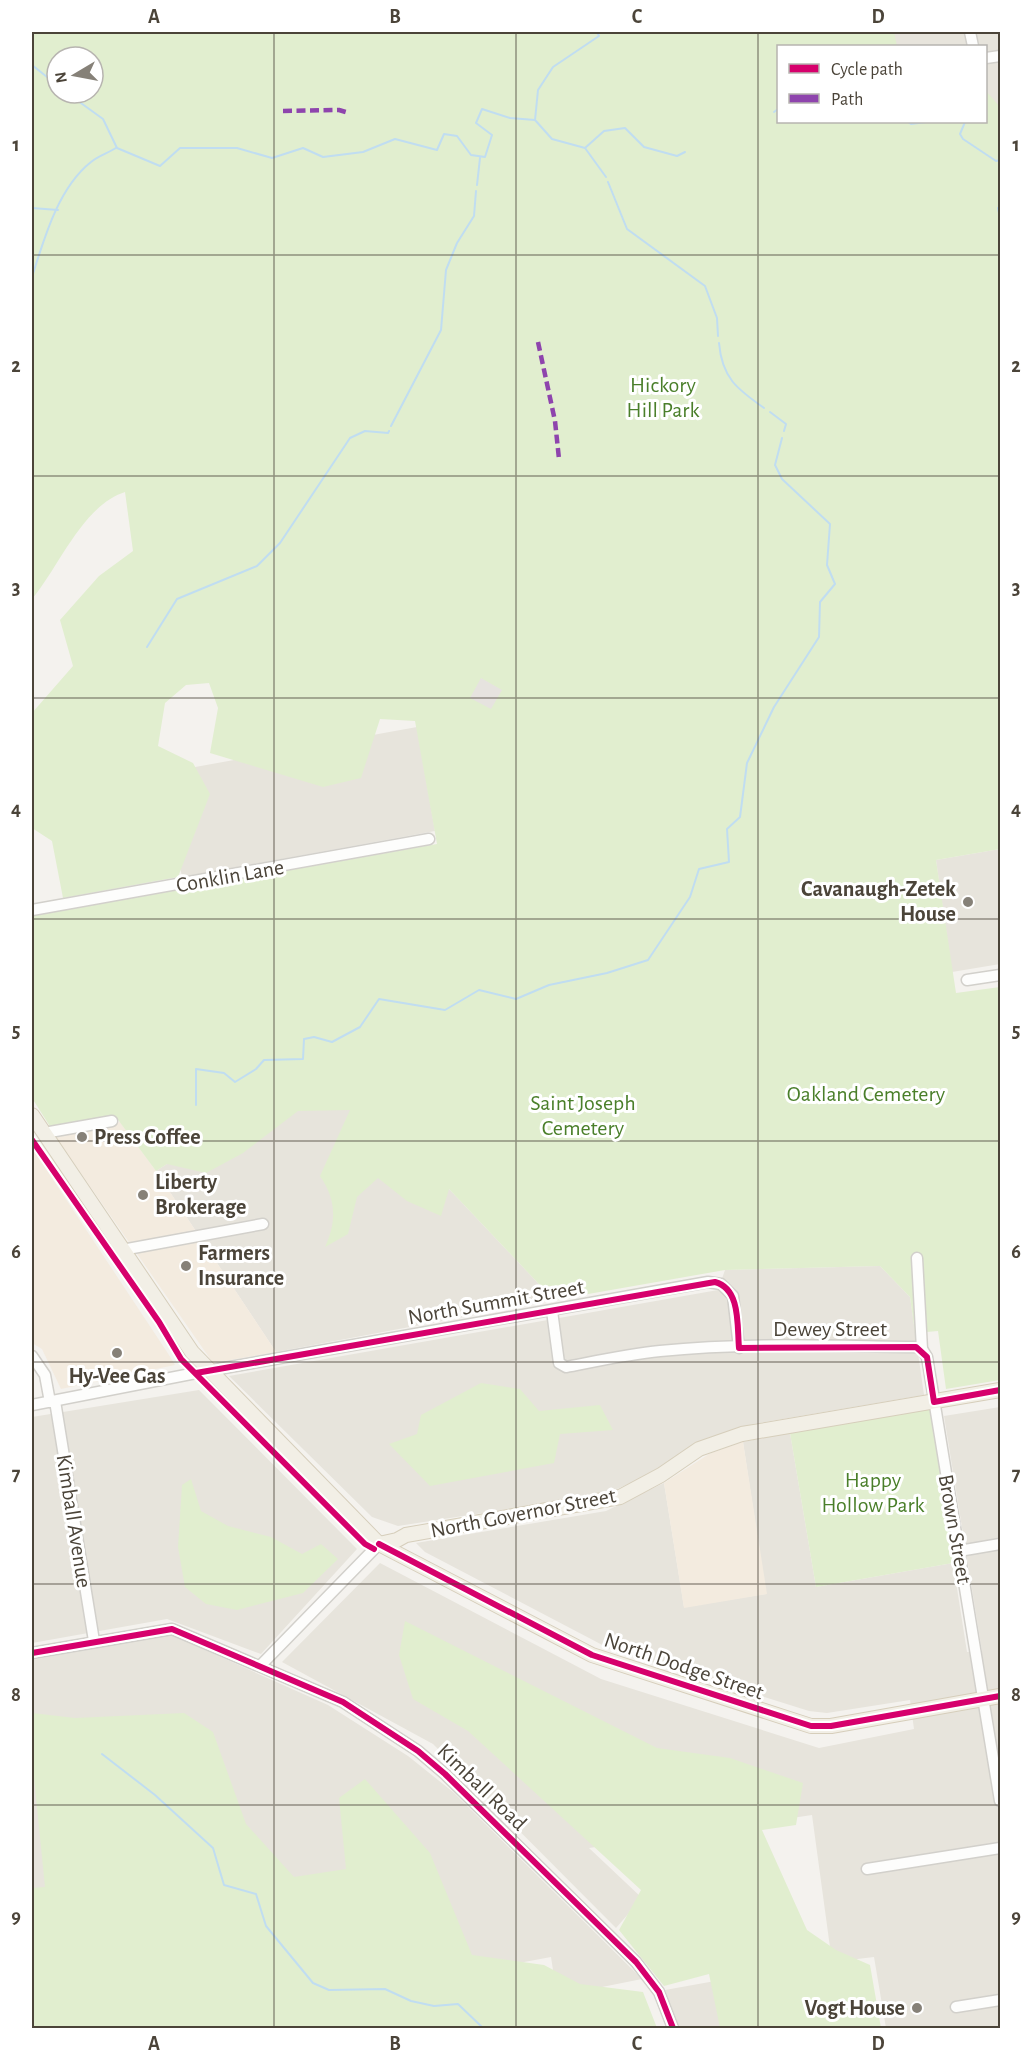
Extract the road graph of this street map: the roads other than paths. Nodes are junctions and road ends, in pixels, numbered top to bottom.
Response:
1 (429, 839) dead end
2 (32, 910) edge
3 (1000, 975) edge
4 (967, 980) dead end
5 (32, 1115) edge
6 (112, 1121) dead end
7 (44, 1133) junction
8 (263, 1224) dead end
9 (122, 1250) junction
10 (917, 1257) dead end
11 (552, 1311) junction
12 (739, 1348) junction
13 (922, 1349) junction
14 (32, 1356) edge
15 (209, 1371) junction
16 (1000, 1390) edge
17 (52, 1401) junction
18 (934, 1402) junction
19 (32, 1405) edge
20 (366, 1529) junction
21 (406, 1535) junction
22 (379, 1544) junction
23 (1000, 1544) edge
24 (959, 1551) junction
25 (410, 1559) junction
26 (94, 1641) junction
27 (32, 1653) edge
28 (261, 1665) junction
29 (1000, 1696) edge
30 (983, 1699) junction
31 (1000, 1801) edge
32 (1000, 1848) edge
33 (867, 1869) dead end
34 (1000, 2000) edge
35 (956, 2007) dead end
36 (674, 2028) edge

1 - 2 street, Conklin Lane
3 - 4 street
5 - 7 main road, North Dodge Street
6 - 7 street
7 - 9 main road, North Dodge Street
8 - 9 street
9 - 15 main road, North Dodge Street
10 - 13 street, Brown Street
11 - 12 street, Dewey Street
11 - 12 street, North Summit Street
11 - 15 street, North Summit Street
12 - 13 street, Dewey Street
13 - 18 street, Brown Street
14 - 17 street, Kimball Avenue
15 - 17 street, North Summit Street
15 - 20 main road, North Dodge Street
16 - 18 main road, North Governor Street
17 - 19 street, North Summit Street
17 - 26 street, Kimball Avenue
18 - 21 main road, North Governor Street
18 - 24 street, Brown Street
20 - 21 main road
20 - 22 main road, North Dodge Street
21 - 22 main road, North Governor Street
21 - 25 main road
22 - 25 main road, North Dodge Street
22 - 28 street, North Governor Street
23 - 24 street
24 - 30 street, Brown Street
25 - 30 main road, North Dodge Street
26 - 27 street, Kimball Road
26 - 28 street, Kimball Road
28 - 36 street, Kimball Road
29 - 30 main road, North Dodge Street
30 - 31 street, Brown Street
32 - 33 street
34 - 35 street

